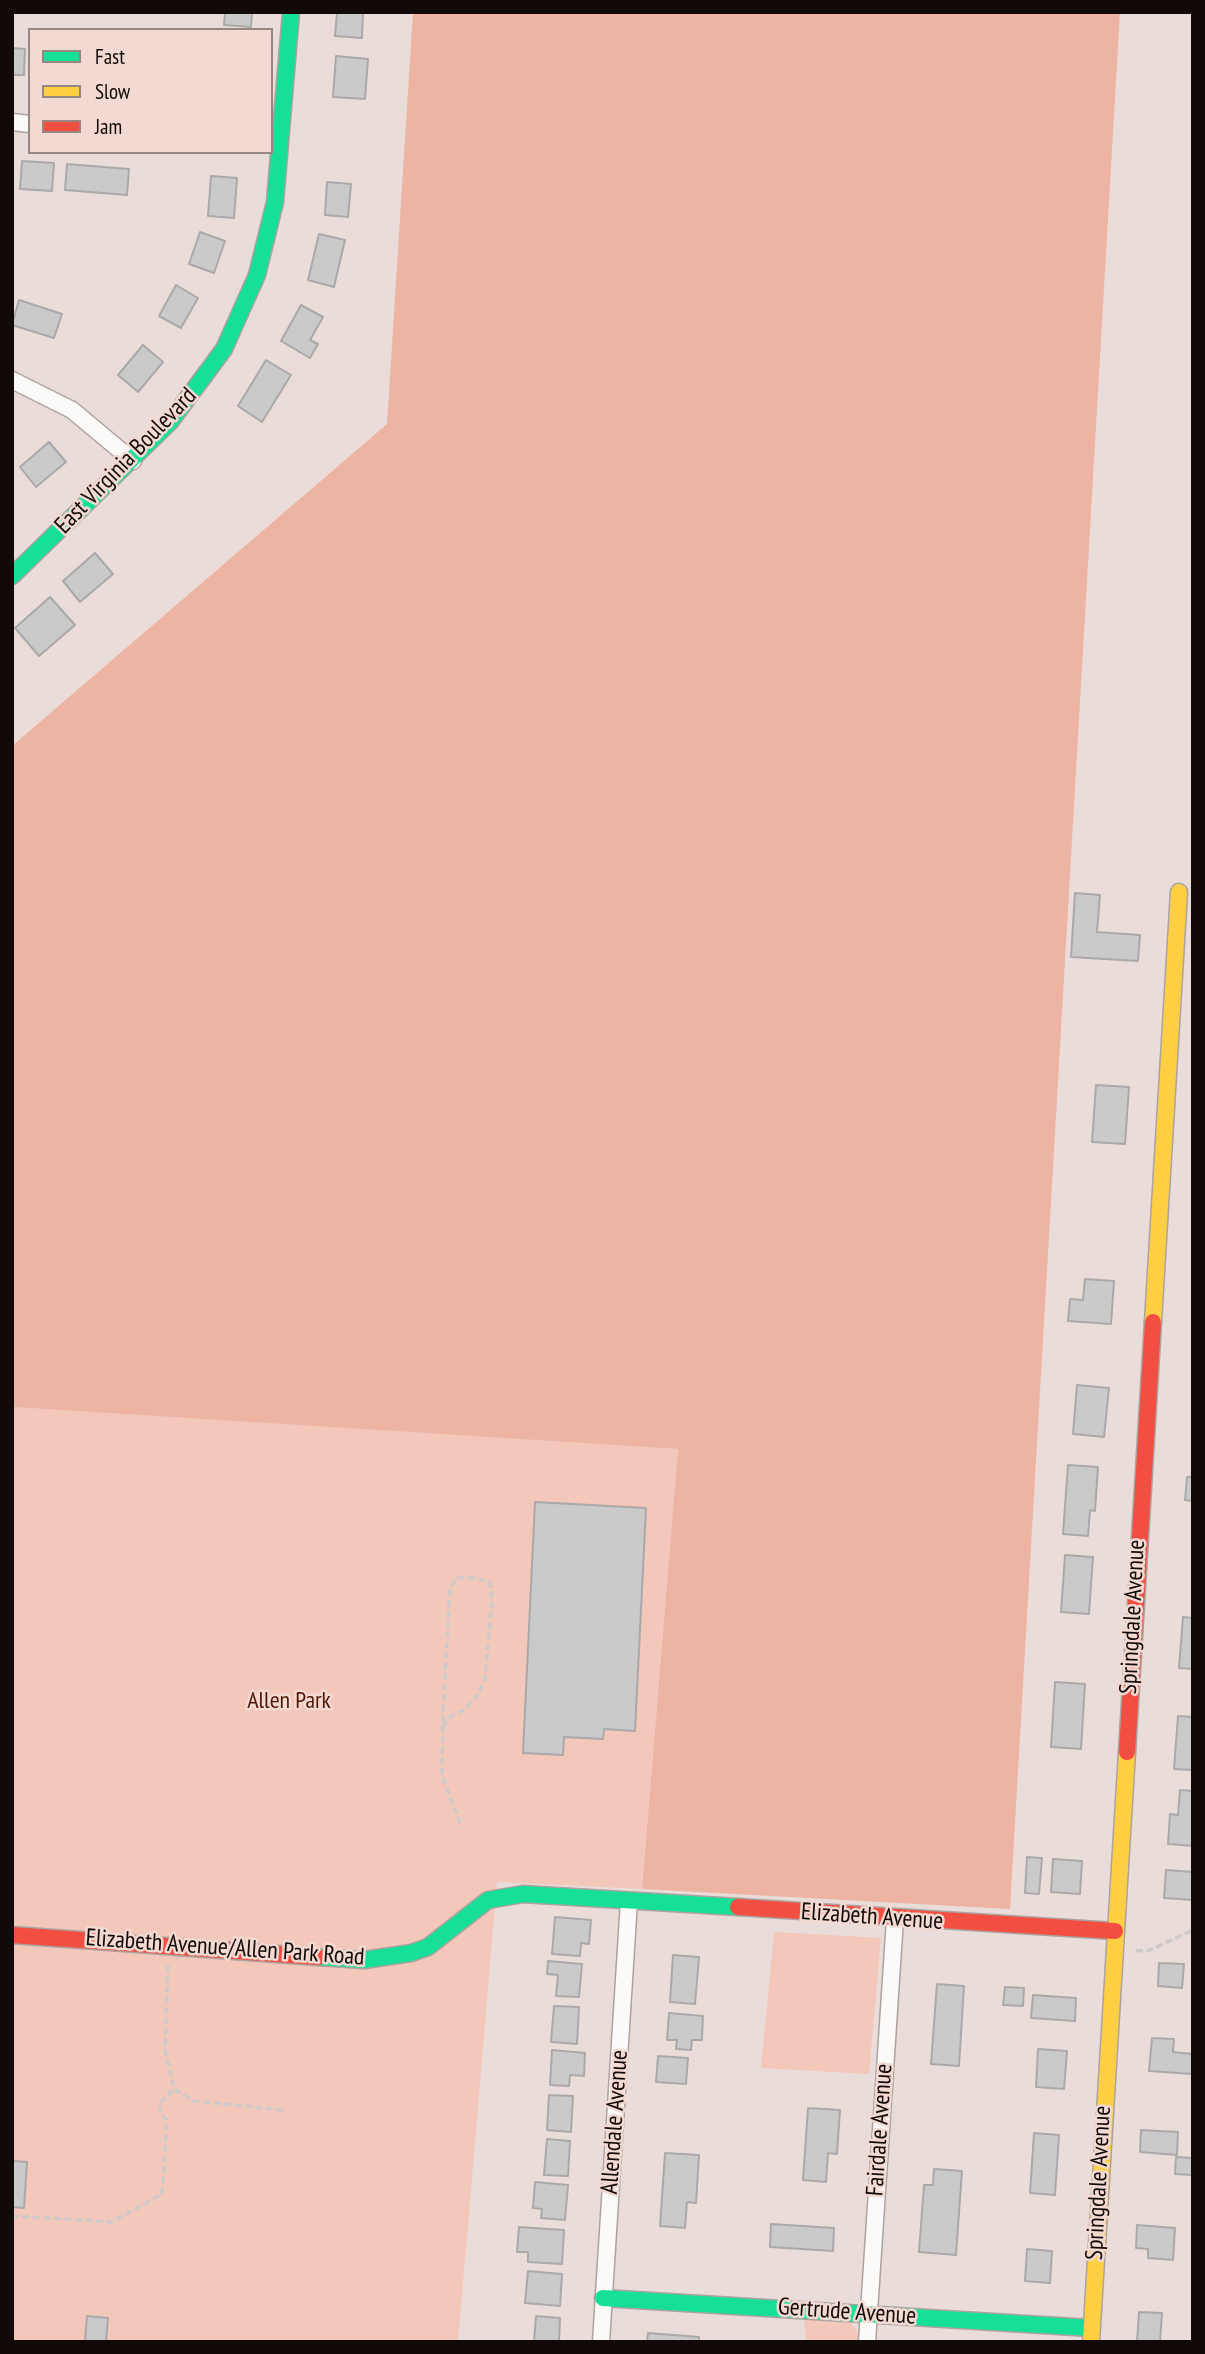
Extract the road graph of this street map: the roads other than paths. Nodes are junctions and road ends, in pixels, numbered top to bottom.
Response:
1 (291, 12) edge
2 (277, 141) edge
3 (12, 380) edge
4 (133, 461) junction
5 (12, 576) edge
6 (1179, 892) dead end
7 (629, 1901) junction
8 (895, 1919) junction
9 (1115, 1931) junction
10 (12, 1935) edge
11 (603, 2298) junction
12 (869, 2312) junction
13 (1091, 2335) edge
14 (601, 2342) edge
15 (867, 2342) edge

1 - 2 street, East Virginia Boulevard
2 - 4 street, East Virginia Boulevard
3 - 4 street
4 - 5 street, East Virginia Boulevard
6 - 9 street, Springdale Avenue
7 - 8 street, Elizabeth Avenue
7 - 10 street, Elizabeth Avenue/Allen Park Road
7 - 11 street, Allendale Avenue
8 - 9 street, Elizabeth Avenue
8 - 12 street, Fairdale Avenue
9 - 13 street, Springdale Avenue
11 - 12 street, Gertrude Avenue
11 - 14 street, Allendale Avenue
12 - 13 street, Gertrude Avenue
12 - 15 street, Fairdale Avenue

